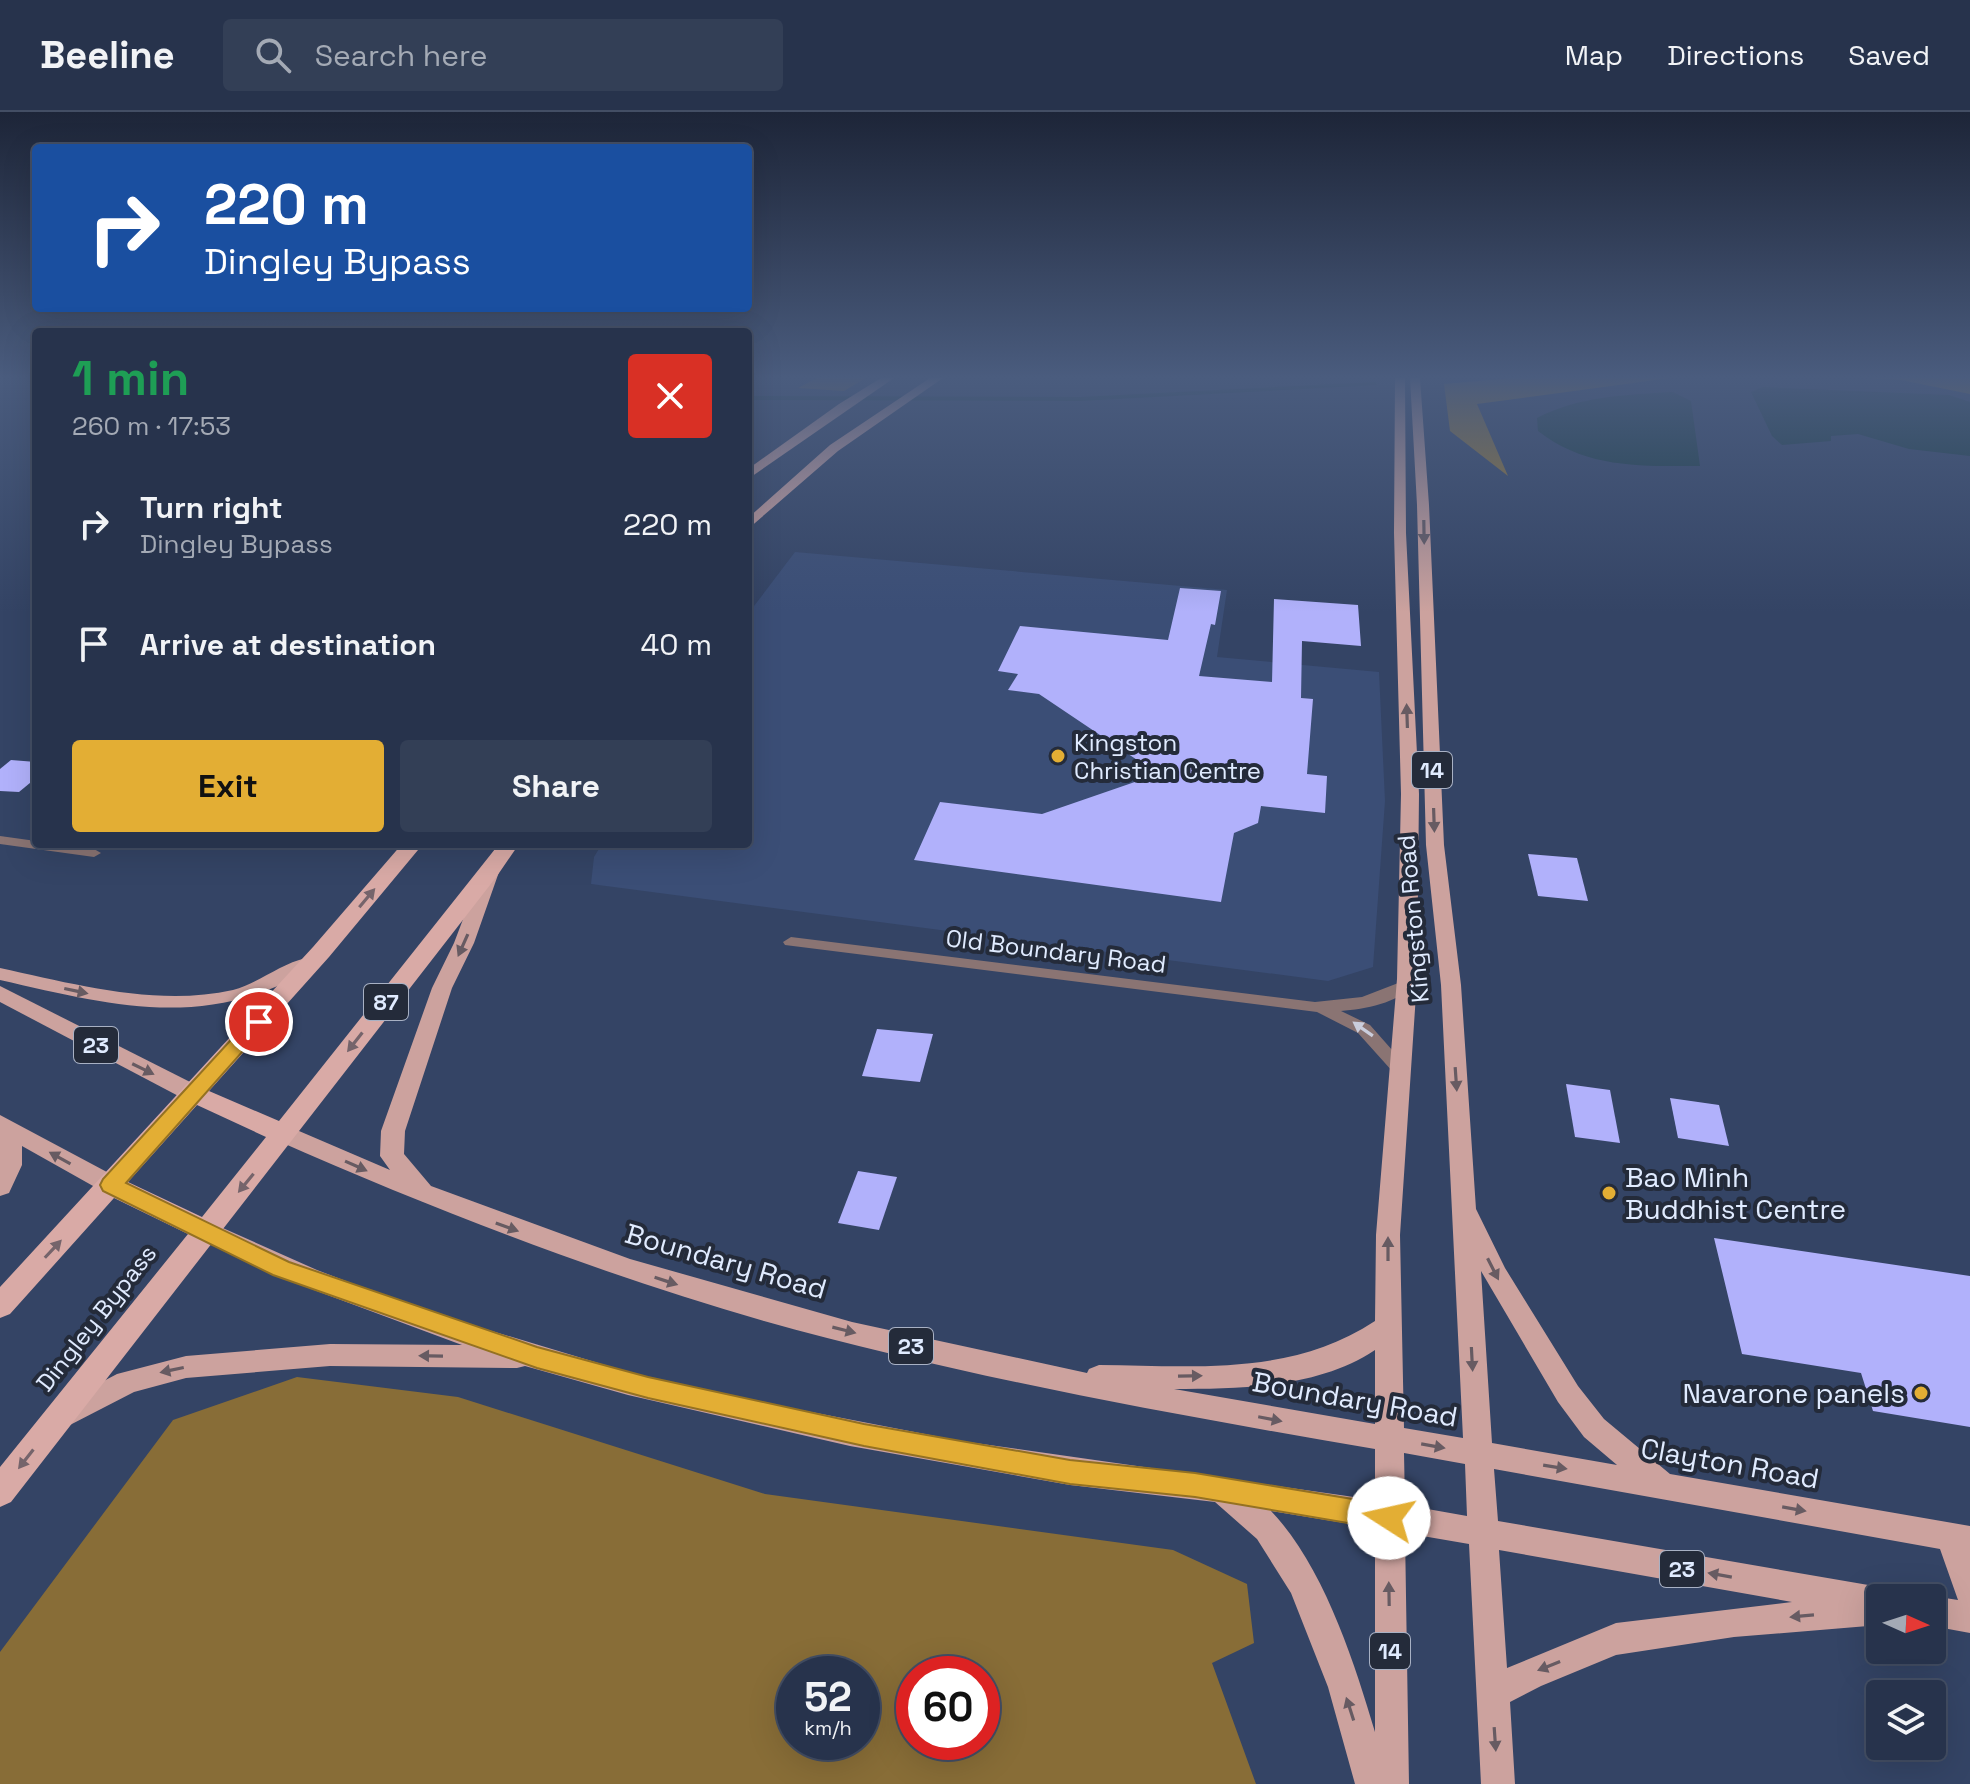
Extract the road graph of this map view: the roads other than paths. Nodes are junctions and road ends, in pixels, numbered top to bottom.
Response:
1 (774, 456) edge
2 (825, 456) edge
3 (1400, 456) edge
4 (1420, 456) edge
5 (752, 472) edge
6 (752, 521) edge
7 (0, 840) edge
8 (32, 844) edge
9 (58, 848) edge
10 (410, 848) edge
11 (506, 848) edge
12 (94, 853) dead end
13 (490, 872) junction
14 (791, 942) dead end
15 (321, 952) junction
16 (0, 974) edge
17 (1406, 985) junction
18 (0, 993) edge
19 (1315, 1007) junction
20 (1399, 1068) junction
21 (194, 1094) junction
22 (5, 1126) edge
23 (284, 1134) junction
24 (111, 1185) junction
25 (0, 1187) edge
26 (1462, 1197) junction
27 (434, 1199) junction
28 (207, 1231) junction
29 (0, 1306) edge
30 (1388, 1327) junction
31 (537, 1357) junction
32 (1056, 1378) junction
33 (52, 1426) junction
34 (1387, 1438) junction
35 (1478, 1454) junction
36 (1663, 1485) junction
37 (1214, 1489) junction
38 (0, 1492) edge
39 (1389, 1518) junction
40 (1485, 1535) junction
41 (1961, 1539) edge
42 (1970, 1593) edge
43 (1866, 1600) edge
44 (1866, 1611) edge
45 (1946, 1614) edge
46 (1970, 1618) edge
47 (1492, 1694) junction
48 (1372, 1784) edge
49 (1392, 1784) edge
50 (1498, 1784) edge

1 - 5 highway
2 - 6 highway
17 -> 3 main road, Kingston Road / 14
4 -> 26 main road, Kingston Road / 14
7 - 8 street
9 - 12 street
15 -> 10 highway
11 - 13 highway, Dingley Bypass / 87
13 -> 23 highway, Dingley Bypass / 87
13 -> 27 main road
14 - 19 street, Old Boundary Road
16 -> 15 main road
15 - 21 highway
17 - 19 street, Old Boundary Road
17 - 20 main road, Kingston Road / 14
18 -> 21 main road, Boundary Road / 23
20 -> 19 street, Old Boundary Road
30 -> 20 main road, Kingston Road / 14
21 - 23 highway, Boundary Road / 23
21 - 24 highway
24 -> 22 main road, 23
22 - 25 main road
23 -> 27 main road, Boundary Road / 23
23 -> 28 highway, Dingley Bypass / 87
24 - 28 highway, 23
29 -> 24 highway
26 -> 35 main road, Kingston Road / 14
26 -> 36 main road
27 -> 32 main road, Boundary Road / 23
28 - 31 main road, 23
28 - 33 highway, Dingley Bypass / 87
32 -> 30 main road
30 - 34 main road, Kingston Road / 14
31 -> 33 main road
31 - 37 main road, 23
32 -> 34 main road, Boundary Road / 23
33 -> 38 highway, Dingley Bypass / 87
34 -> 35 main road, Boundary Road / 23
34 - 39 main road, 14
35 -> 36 main road, Clayton Road / 23
35 - 40 main road, 14
36 -> 41 main road, Clayton Road / 23
37 - 39 main road, 23
48 -> 37 main road
39 - 40 main road, 23
49 -> 39 main road, 14
43 -> 40 main road, 23
40 - 47 main road, 14
41 - 42 main road
44 -> 47 main road
45 - 46 main road
47 -> 50 main road, 14

